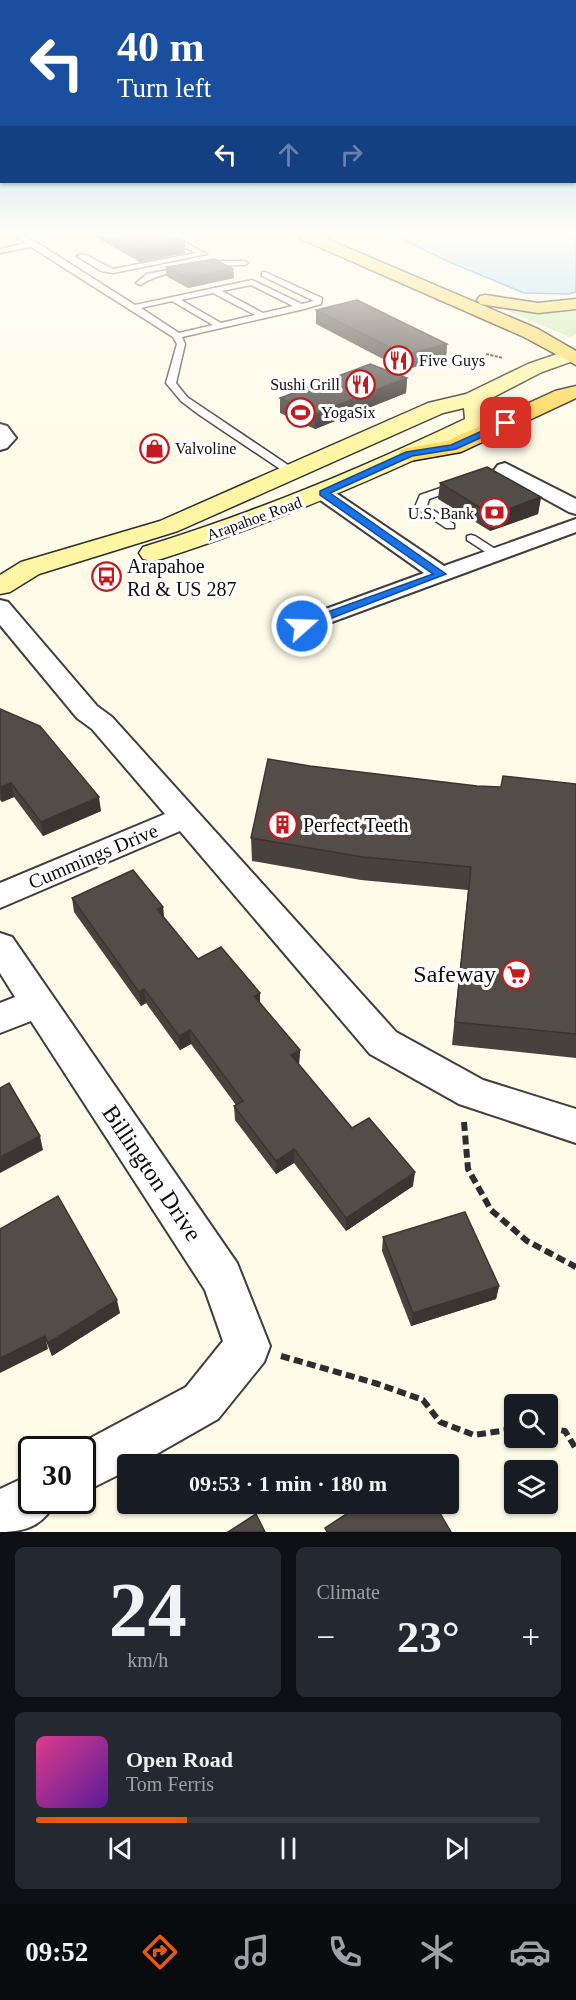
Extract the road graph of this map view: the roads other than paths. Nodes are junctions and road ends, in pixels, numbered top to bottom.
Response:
1 (135, 307) edge
2 (186, 307) edge
3 (246, 307) edge
4 (295, 307) edge
5 (474, 307) edge
6 (262, 316) junction
7 (220, 326) junction
8 (177, 336) junction
9 (574, 356) edge
10 (576, 392) edge
11 (473, 399) junction
12 (0, 430) edge
13 (0, 444) edge
14 (410, 454) junction
15 (506, 469) joint
16 (290, 471) junction
17 (323, 493) junction
18 (576, 508) edge
19 (576, 525) edge
20 (450, 526) dead end
21 (471, 538) dead end
22 (496, 554) junction
23 (441, 574) junction
24 (0, 587) edge
25 (0, 607) edge
26 (302, 626) dead end
27 (186, 817) junction
28 (0, 896) edge
29 (0, 946) edge
30 (38, 1002) junction
31 (0, 1019) edge
32 (576, 1126) edge
33 (96, 1461) edge
34 (18, 1506) edge
35 (0, 1516) edge

1 - 8 lane
2 - 7 lane
3 - 6 lane
4 - 6 lane
5 - 9 main road
6 - 7 lane
7 - 8 lane
8 - 16 lane
9 - 11 main road, Arapahoe Road
10 - 14 main road
11 - 14 main road, Arapahoe Road
11 - 16 main road, Arapahoe Road
12 - 13 street
14 - 17 main road, Arapahoe Road
15 - 18 street
15 - 20 lane
16 - 24 main road, Arapahoe Road
17 - 23 street
17 - 24 main road, Arapahoe Road
19 - 22 street
21 - 22 lane
22 - 23 street
23 - 26 street
25 - 27 street
27 - 28 street, Cummings Drive
27 - 32 street
29 - 30 street, Billington Drive
30 - 31 street
30 - 33 street, Billington Drive
34 - 35 street

